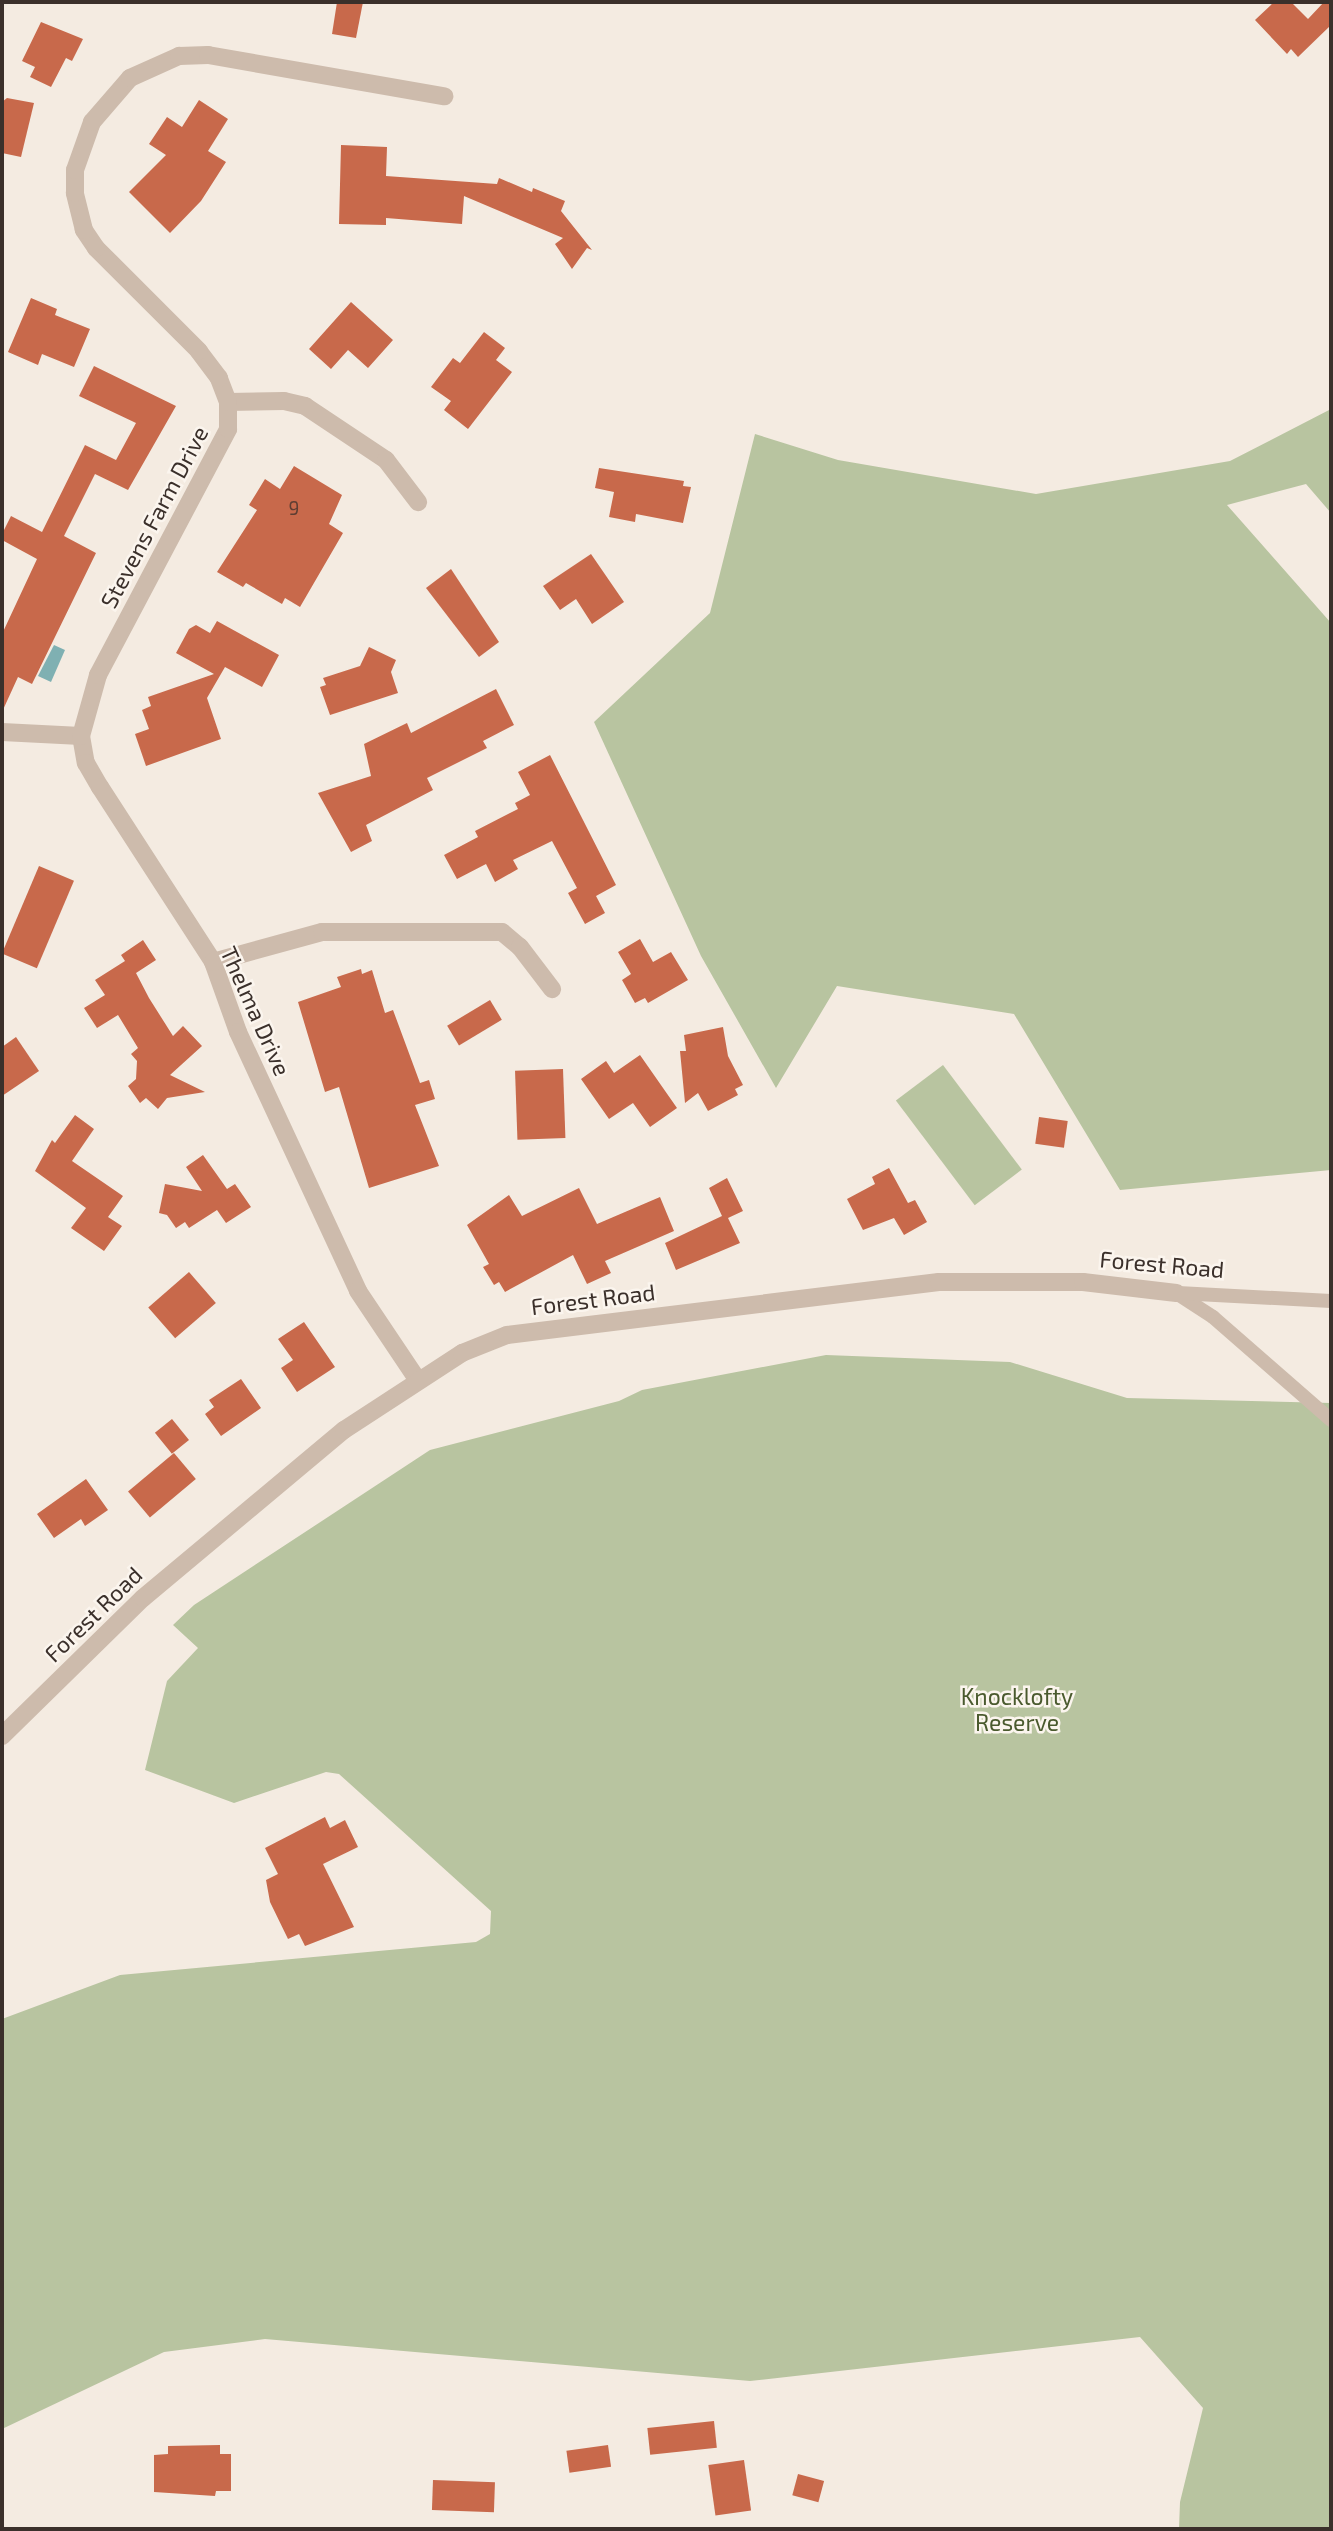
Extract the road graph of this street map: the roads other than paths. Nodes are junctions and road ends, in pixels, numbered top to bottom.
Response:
1 (444, 96) dead end
2 (228, 402) junction
3 (418, 502) dead end
4 (2, 732) edge
5 (80, 736) junction
6 (213, 962) junction
7 (552, 989) dead end
8 (1176, 1293) junction
9 (1331, 1301) edge
10 (417, 1379) junction
11 (1331, 1420) edge
12 (2, 1736) edge

1 - 2 street, Stevens Farm Drive
2 - 3 street
2 - 5 street, Stevens Farm Drive
4 - 5 street
5 - 6 street, Thelma Drive
6 - 7 street
6 - 10 street, Thelma Drive
8 - 9 lane, Forest Road
8 - 10 street, Forest Road
8 - 11 lane
10 - 12 street, Forest Road

